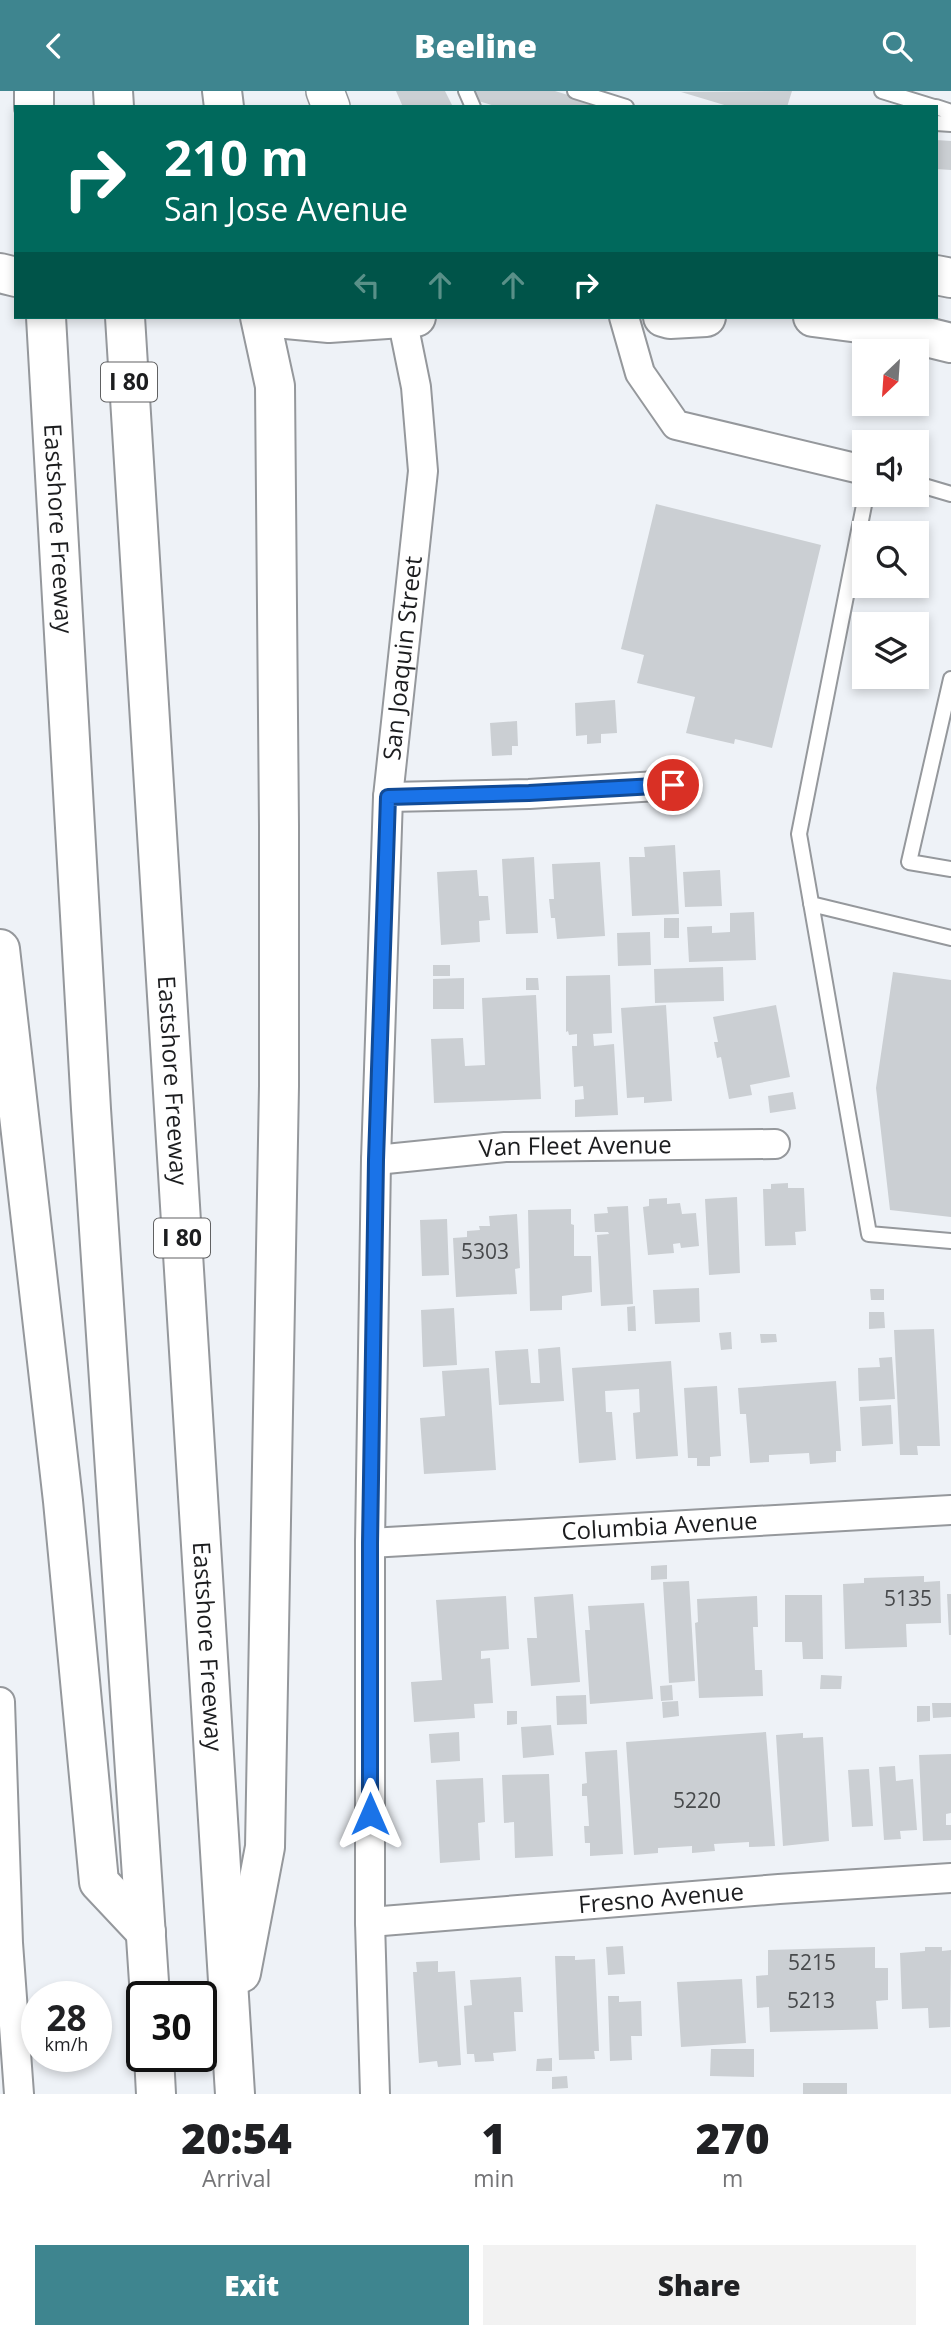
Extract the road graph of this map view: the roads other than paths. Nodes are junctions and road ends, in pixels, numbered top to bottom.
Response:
1 (575, 91) edge
2 (882, 91) edge
3 (620, 105) edge
4 (928, 105) edge
5 (46, 319) edge
6 (125, 319) edge
7 (262, 319) edge
8 (284, 319) edge
9 (380, 319) edge
10 (406, 319) edge
11 (625, 319) edge
12 (828, 319) edge
13 (951, 343) edge
14 (852, 467) edge
15 (929, 488) edge
16 (951, 494) edge
17 (864, 507) edge
18 (951, 679) edge
19 (673, 785) dead end
20 (388, 797) junction
21 (951, 869) edge
22 (811, 904) junction
23 (951, 938) edge
24 (0, 949) edge
25 (775, 1144) dead end
26 (376, 1160) junction
27 (951, 1241) edge
28 (951, 1510) edge
29 (370, 1543) junction
30 (0, 1702) edge
31 (951, 1878) edge
32 (370, 1922) junction
33 (146, 1932) junction
34 (4, 1943) edge
35 (149, 1981) edge
36 (231, 2028) junction
37 (155, 2072) edge
38 (19, 2094) edge
39 (156, 2094) edge
40 (235, 2094) edge
41 (375, 2094) edge

1 - 3 lane
2 - 4 lane
5 - 33 main road, Eastshore Freeway
6 - 36 main road, Eastshore Freeway / I 80
7 - 36 main road
8 - 9 main road
10 - 20 street, San Joaquin Street
11 - 14 street
12 - 13 main road
15 - 16 lane
17 - 22 lane
18 - 21 lane
19 - 20 street
20 - 26 street, San Joaquin Street
22 - 23 lane
22 - 27 lane
24 - 33 main road
25 - 26 street, Van Fleet Avenue
26 - 29 street, San Joaquin Street
28 - 29 street, Columbia Avenue
29 - 32 street, San Joaquin Street
30 - 34 street
31 - 32 street, Fresno Avenue
32 - 41 street, San Joaquin Street
33 - 35 main road, Eastshore Freeway
34 - 38 street
36 - 40 main road, Eastshore Freeway / I 80
37 - 39 main road

